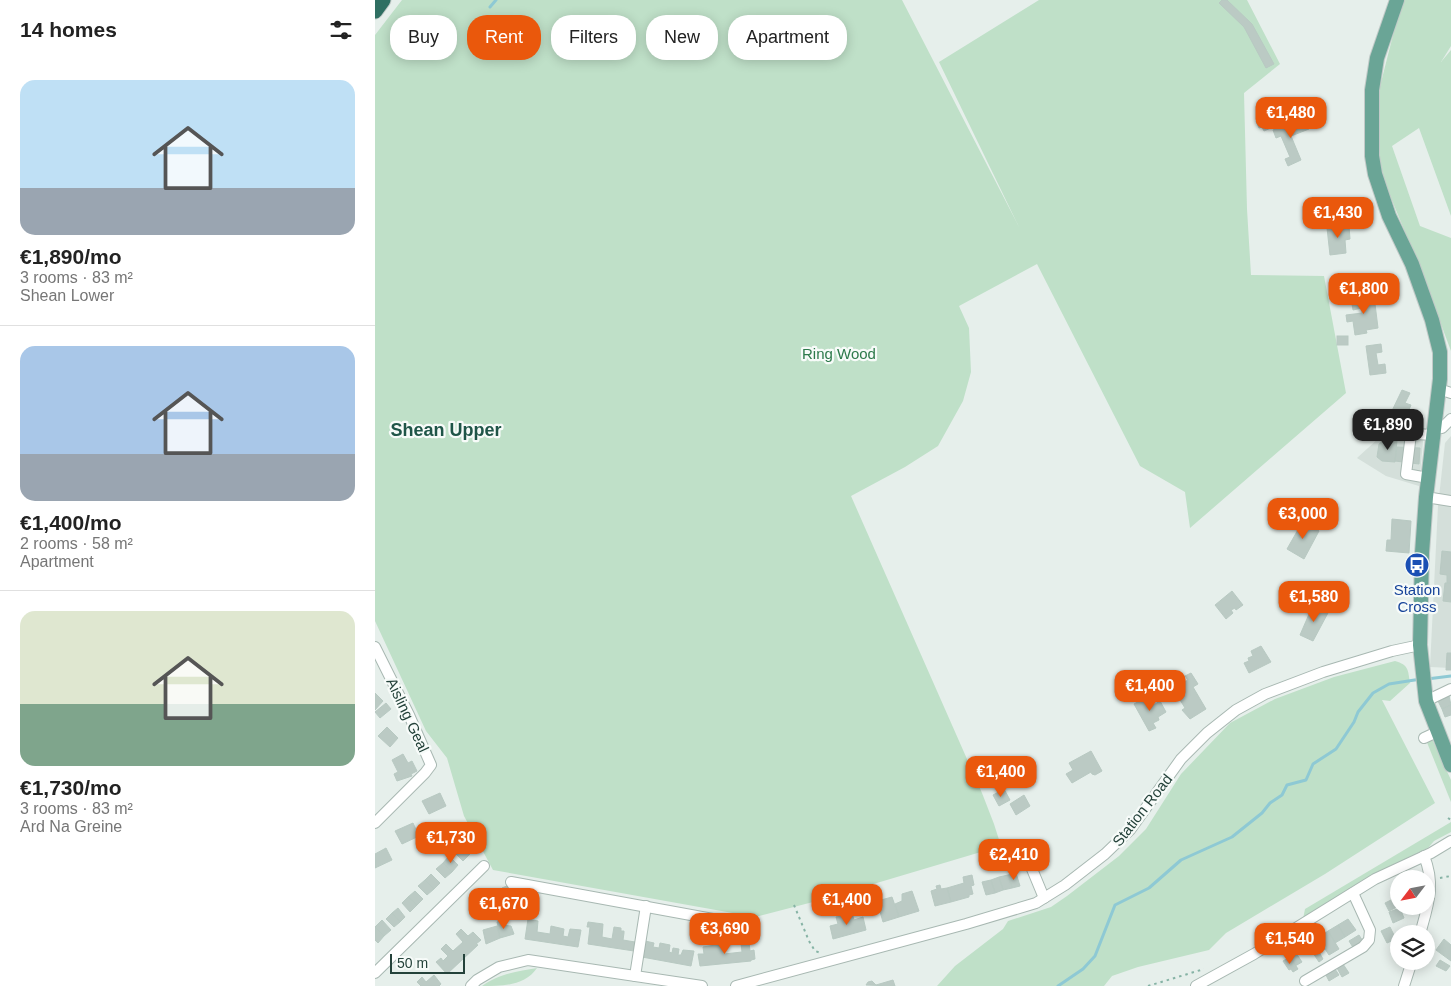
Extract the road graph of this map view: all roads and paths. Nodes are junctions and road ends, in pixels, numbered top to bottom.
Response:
1 (383, 0) edge
2 (1397, 0) edge
3 (375, 10) edge
4 (1445, 391) edge
5 (1451, 419) edge
6 (1385, 429) dead end
7 (1434, 431) junction
8 (1411, 434) junction
9 (1428, 478) junction
10 (1426, 497) junction
11 (1451, 501) edge
12 (1420, 645) junction
13 (375, 647) edge
14 (1451, 689) edge
15 (1425, 695) junction
16 (1437, 732) junction
17 (1424, 738) dead end
18 (1451, 765) edge
19 (375, 823) edge
20 (1451, 841) edge
21 (1451, 847) edge
22 (1427, 855) junction
23 (1032, 862) dead end
24 (484, 866) dead end
25 (1353, 893) junction
26 (519, 894) dead end
27 (1044, 898) junction
28 (794, 904) dead end
29 (646, 906) junction
30 (1422, 925) edge
31 (742, 928) dead end
32 (837, 960) junction
33 (1207, 968) dead end
34 (1409, 970) edge
35 (375, 973) edge
36 (635, 976) junction
37 (1305, 981) dead end
38 (471, 986) edge
39 (702, 986) edge
40 (736, 986) edge
41 (1148, 986) edge
42 (1196, 986) edge
43 (1404, 986) edge

1 - 3 highway
2 - 4 main road
4 - 7 main road
5 - 7 street
6 - 8 street
7 - 8 street
7 - 9 main road
8 - 9 street
9 - 10 main road
10 - 11 street
10 - 12 main road
12 - 15 main road
12 - 27 street, Station Road
13 - 19 street, Aisling Geal
14 - 15 street
15 - 16 main road
16 - 17 street
16 - 18 main road
20 - 22 street
21 - 22 street
22 - 25 street
22 - 30 street
23 - 27 street
24 - 35 street
25 - 37 street
25 - 42 street
26 - 29 street
27 - 32 street, Station Road
28 - 32 path
29 - 31 street
29 - 36 street
32 - 40 street, Station Road
33 - 41 path
34 - 43 street
36 - 38 street
36 - 39 street

